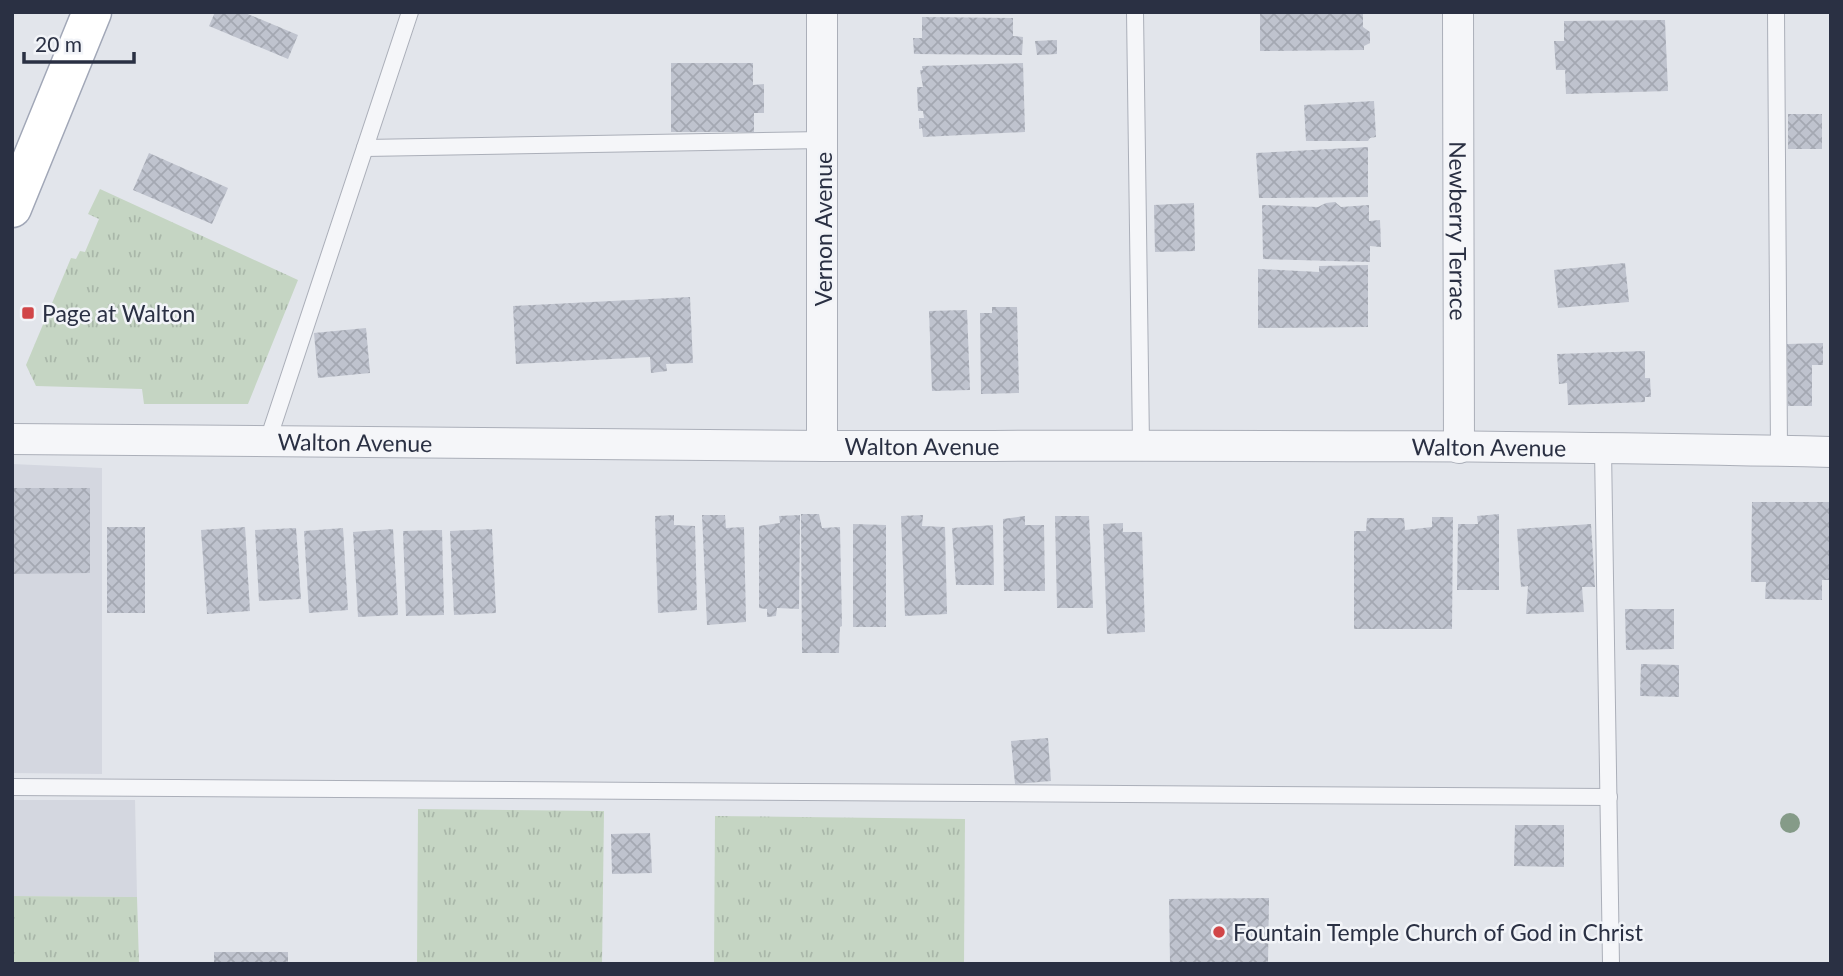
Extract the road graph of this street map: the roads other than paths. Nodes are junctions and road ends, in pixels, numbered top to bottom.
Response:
1 (92, 12) edge
2 (410, 12) edge
3 (822, 12) edge
4 (1135, 12) edge
5 (1458, 12) edge
6 (1776, 12) edge
7 (823, 140) junction
8 (365, 148) junction
9 (12, 208) edge
10 (12, 439) edge
11 (268, 440) junction
12 (1141, 444) junction
13 (822, 446) junction
14 (1459, 448) junction
15 (1603, 449) junction
16 (1779, 451) junction
17 (1831, 452) edge
18 (12, 787) edge
19 (1609, 797) junction
20 (1611, 964) edge

1 - 9 main road
2 - 8 lane
3 - 7 street, Vernon Avenue
4 - 12 lane
5 - 14 street, Newberry Terrace
6 - 16 lane
7 - 8 lane
7 - 13 street, Vernon Avenue
8 - 11 lane
10 - 11 street, Walton Avenue
11 - 13 street, Walton Avenue
12 - 13 street, Walton Avenue
12 - 14 street, Walton Avenue
14 - 15 street, Walton Avenue
15 - 16 street, Walton Avenue
15 - 19 lane
16 - 17 street, Walton Avenue
18 - 19 lane
19 - 20 lane

